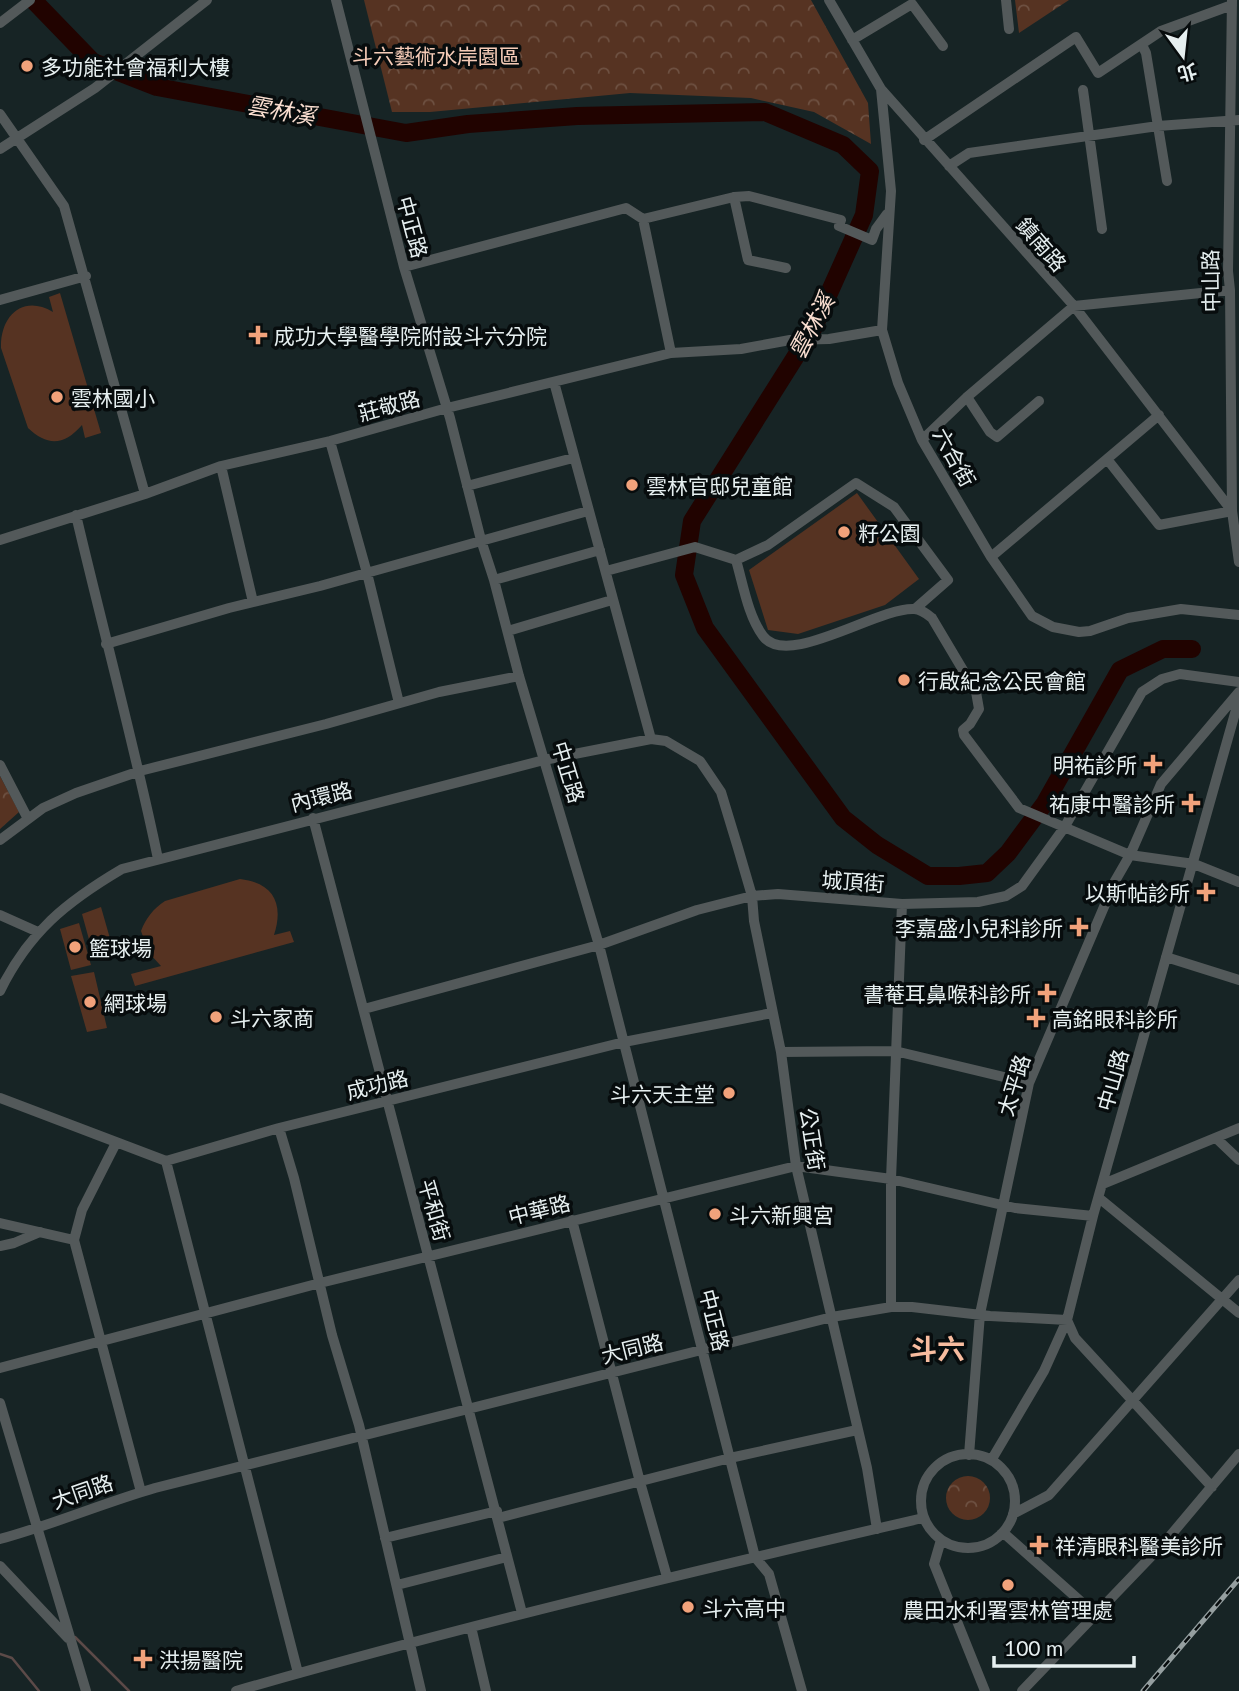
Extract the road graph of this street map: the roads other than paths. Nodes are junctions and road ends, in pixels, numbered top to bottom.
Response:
1 (30, 0) edge
2 (207, 0) edge
3 (336, 0) edge
4 (829, 0) edge
5 (1006, 0) edge
6 (1232, 3) edge
7 (0, 23) edge
8 (1009, 29) dead end
9 (852, 40) junction
10 (1142, 45) junction
11 (943, 46) dead end
12 (1235, 48) edge
13 (881, 89) junction
14 (1083, 90) dead end
15 (0, 114) edge
16 (1234, 120) edge
17 (1158, 126) junction
18 (1090, 136) junction
19 (17, 138) junction
20 (924, 140) junction
21 (0, 149) edge
22 (949, 166) junction
23 (1234, 172) edge
24 (1167, 181) dead end
25 (734, 197) junction
26 (888, 213) junction
27 (1234, 213) edge
28 (643, 219) junction
29 (1102, 229) dead end
30 (404, 267) junction
31 (786, 268) dead end
32 (1233, 271) edge
33 (86, 276) junction
34 (1230, 290) junction
35 (0, 300) edge
36 (1074, 306) junction
37 (882, 330) junction
38 (671, 353) junction
39 (554, 382) junction
40 (967, 397) junction
41 (1039, 401) dead end
42 (447, 408) junction
43 (1159, 415) junction
44 (1235, 434) edge
45 (922, 440) junction
46 (330, 441) junction
47 (573, 458) junction
48 (1107, 459) junction
49 (221, 466) junction
50 (467, 486) junction
51 (145, 494) junction
52 (588, 511) junction
53 (1231, 511) junction
54 (76, 515) junction
55 (0, 540) edge
56 (481, 540) junction
57 (600, 550) junction
58 (991, 557) junction
59 (736, 560) junction
60 (1239, 562) edge
61 (606, 571) junction
62 (367, 573) junction
63 (494, 580) junction
64 (612, 600) junction
65 (253, 602) junction
66 (916, 608) junction
67 (1239, 615) edge
68 (508, 631) junction
69 (106, 644) junction
70 (519, 676) junction
71 (1239, 682) edge
72 (1239, 692) edge
73 (1239, 699) edge
74 (399, 703) junction
75 (1235, 715) junction
76 (1239, 728) edge
77 (651, 739) junction
78 (544, 760) junction
79 (0, 765) edge
80 (140, 771) junction
81 (313, 818) junction
82 (27, 819) junction
83 (1064, 828) junction
84 (0, 840) edge
85 (1130, 855) junction
86 (158, 859) junction
87 (1194, 864) junction
88 (1239, 882) edge
89 (752, 896) junction
90 (902, 904) junction
91 (0, 915) edge
92 (38, 932) junction
93 (599, 945) junction
94 (1166, 957) junction
95 (1239, 980) edge
96 (0, 991) edge
97 (364, 1009) junction
98 (1060, 1011) junction
99 (772, 1013) junction
100 (1147, 1026) junction
101 (624, 1042) junction
102 (895, 1051) junction
103 (781, 1052) junction
104 (1029, 1083) junction
105 (0, 1098) edge
106 (388, 1101) junction
107 (279, 1128) junction
108 (1239, 1128) edge
109 (1217, 1139) junction
110 (116, 1143) junction
111 (1239, 1160) edge
112 (166, 1161) junction
113 (796, 1166) junction
114 (891, 1179) junction
115 (1103, 1184) junction
116 (664, 1197) junction
117 (1099, 1198) junction
118 (1004, 1206) junction
119 (1093, 1216) junction
120 (572, 1220) junction
121 (0, 1223) edge
122 (40, 1232) junction
123 (75, 1240) junction
124 (0, 1247) edge
125 (429, 1257) junction
126 (1239, 1280) edge
127 (320, 1283) junction
128 (1223, 1300) junction
129 (891, 1307) junction
130 (1239, 1313) edge
131 (207, 1314) junction
132 (980, 1314) junction
133 (832, 1317) junction
134 (1067, 1320) junction
135 (100, 1341) junction
136 (702, 1350) junction
137 (0, 1368) edge
138 (611, 1372) junction
139 (1133, 1399) junction
140 (0, 1403) edge
141 (469, 1408) junction
142 (857, 1430) junction
143 (361, 1435) junction
144 (1239, 1454) edge
145 (970, 1455) junction
146 (730, 1458) junction
147 (992, 1459) junction
148 (244, 1465) junction
149 (640, 1482) junction
150 (1212, 1486) junction
151 (141, 1492) junction
152 (497, 1514) junction
153 (1013, 1514) junction
154 (923, 1518) junction
155 (37, 1527) junction
156 (877, 1529) junction
157 (1001, 1534) junction
158 (0, 1538) edge
159 (385, 1538) junction
160 (941, 1540) junction
161 (755, 1557) junction
162 (507, 1558) junction
163 (0, 1566) edge
164 (667, 1577) junction
165 (397, 1585) junction
166 (522, 1613) junction
167 (1096, 1615) junction
168 (471, 1627) junction
169 (70, 1636) junction
170 (410, 1645) junction
171 (298, 1673) junction
172 (86, 1691) edge
173 (236, 1691) edge
174 (422, 1691) edge
175 (486, 1691) edge
176 (802, 1691) edge
177 (985, 1691) edge
178 (1022, 1691) edge

1 - 7 street
2 - 19 street
3 - 30 street, 中正路
4 - 9 street, 鎮南路
5 - 8 street
6 - 10 street
6 - 12 street, 中山路
9 - 11 street
9 - 13 street, 鎮南路
10 - 17 street
10 - 20 street
12 - 16 street, 中山路
13 - 20 street, 鎮南路
13 - 26 street, 六合街
14 - 18 street
15 - 19 street
16 - 17 street
16 - 23 street, 中山路
17 - 18 street
17 - 24 street
18 - 22 street
18 - 29 street
19 - 21 street
19 - 33 street
20 - 22 street, 鎮南路
22 - 36 street, 鎮南路
23 - 27 street, 中山路
25 - 26 street
25 - 28 street
25 - 31 street
26 - 37 street, 六合街
27 - 32 street, 中山路
28 - 30 street
28 - 38 street
30 - 42 street, 中正路
32 - 34 street, 中山路
33 - 35 street
33 - 51 street
34 - 36 street
34 - 44 street, 中山路
36 - 40 street
36 - 43 street, 鎮南路
37 - 38 street, 莊敬路
37 - 45 street, 六合街
38 - 39 street, 莊敬路
39 - 42 street, 莊敬路
39 - 47 street
40 - 41 street
40 - 45 street
42 - 46 street, 莊敬路
42 - 50 street, 中正路
43 - 48 street
43 - 53 street, 鎮南路
44 - 53 street, 中山路
45 - 58 street, 六合街
46 - 49 street, 莊敬路
46 - 62 street
47 - 50 street
47 - 52 street
48 - 53 street
48 - 58 street
49 - 51 street, 莊敬路
49 - 65 street
50 - 56 street, 中正路
51 - 54 street, 莊敬路
52 - 56 street
52 - 57 street
53 - 60 street, 中山路
54 - 55 street, 莊敬路
54 - 69 street
56 - 62 street
56 - 63 street, 中正路
57 - 61 street
57 - 63 street
58 - 67 street, 六合街
59 - 61 street
59 - 66 street
59 - 66 street
61 - 64 street
62 - 65 street
62 - 74 street
63 - 68 street, 中正路
64 - 68 street
64 - 77 street
65 - 69 street
66 - 83 street
68 - 70 street, 中正路
69 - 80 street
70 - 74 street
70 - 78 street, 中正路
71 - 83 street, 城頂街
72 - 85 street, 太平路
73 - 75 street, 中山路
74 - 80 street
75 - 76 street
75 - 87 street, 中山路
77 - 78 street, 內環路
77 - 89 street, 公正街
78 - 81 street, 內環路
78 - 93 street, 中正路
79 - 82 street
80 - 82 street
80 - 86 street
81 - 86 street, 內環路
81 - 97 street, 平和街
82 - 84 street
83 - 85 street
83 - 90 street, 城頂街
85 - 87 street
85 - 98 street, 太平路
86 - 92 street, 內環路
87 - 88 street
87 - 94 street, 中山路
89 - 90 street, 城頂街
89 - 93 street, 城頂街
89 - 99 street, 公正街
90 - 102 street
91 - 92 street
92 - 96 street, 內環路
93 - 97 street, 城頂街
93 - 101 street, 中正路
94 - 95 street
94 - 100 street, 中山路
97 - 106 street, 平和街
98 - 100 street
98 - 104 street, 太平路
99 - 101 street, 成功路
99 - 103 street, 公正街
100 - 115 street, 中山路
101 - 106 street, 成功路
101 - 116 street, 中正路
102 - 103 street
102 - 104 street
102 - 114 street
103 - 113 street, 公正街
104 - 118 street, 太平路
105 - 110 street
106 - 107 street, 成功路
106 - 125 street, 平和街
107 - 112 street, 成功路
107 - 127 street
108 - 109 street
109 - 111 street
109 - 115 street
110 - 112 street
110 - 123 street
112 - 131 street
113 - 114 street, 中華路
113 - 116 street, 中華路
113 - 133 street, 公正街
114 - 118 street, 中華路
114 - 129 street
115 - 117 street, 中山路
116 - 120 street, 中華路
116 - 136 street, 中正路
117 - 119 street, 中山路
117 - 128 street
118 - 119 street, 中華路
118 - 132 street, 太平路
119 - 134 street, 中山路
120 - 125 street, 中華路
120 - 138 street
121 - 122 street
122 - 123 street
122 - 124 street
123 - 135 street
125 - 127 street, 中華路
125 - 141 street, 平和街
126 - 128 street
127 - 131 street, 中華路
127 - 143 street
128 - 130 street
128 - 139 street
129 - 132 street, 大同路
129 - 133 street, 大同路
131 - 135 street, 中華路
131 - 148 street
132 - 134 street, 大同路
132 - 145 street, 太平路
133 - 136 street, 大同路
133 - 142 street, 公正街
134 - 139 street
134 - 147 street, 中山路
135 - 137 street, 中華路
135 - 151 street
136 - 138 street, 大同路
136 - 146 street, 中正路
138 - 141 street, 大同路
138 - 149 street
139 - 150 street
139 - 153 street
140 - 155 street
141 - 143 street, 大同路
141 - 152 street, 平和街
142 - 146 street
142 - 156 street, 公正街
143 - 148 street, 大同路
143 - 159 street
144 - 150 street
145 - 147 street
145 - 154 street
146 - 149 street
146 - 161 street, 中正路
147 - 153 street
148 - 151 street, 大同路
148 - 171 street
149 - 152 street
149 - 164 street
150 - 167 street
151 - 155 street, 大同路
152 - 159 street
152 - 162 street, 平和街
153 - 157 street
154 - 156 street
154 - 160 street
155 - 158 street, 大同路
155 - 169 street
156 - 161 street
157 - 160 street
157 - 167 street
159 - 165 street
160 - 177 street
161 - 164 street
161 - 176 street, 中正路
162 - 165 street
162 - 166 street, 平和街
163 - 169 street
164 - 166 street
165 - 170 street
166 - 168 street
167 - 178 street
168 - 170 street
168 - 175 street
169 - 172 street
170 - 171 street
170 - 174 street
171 - 173 street

